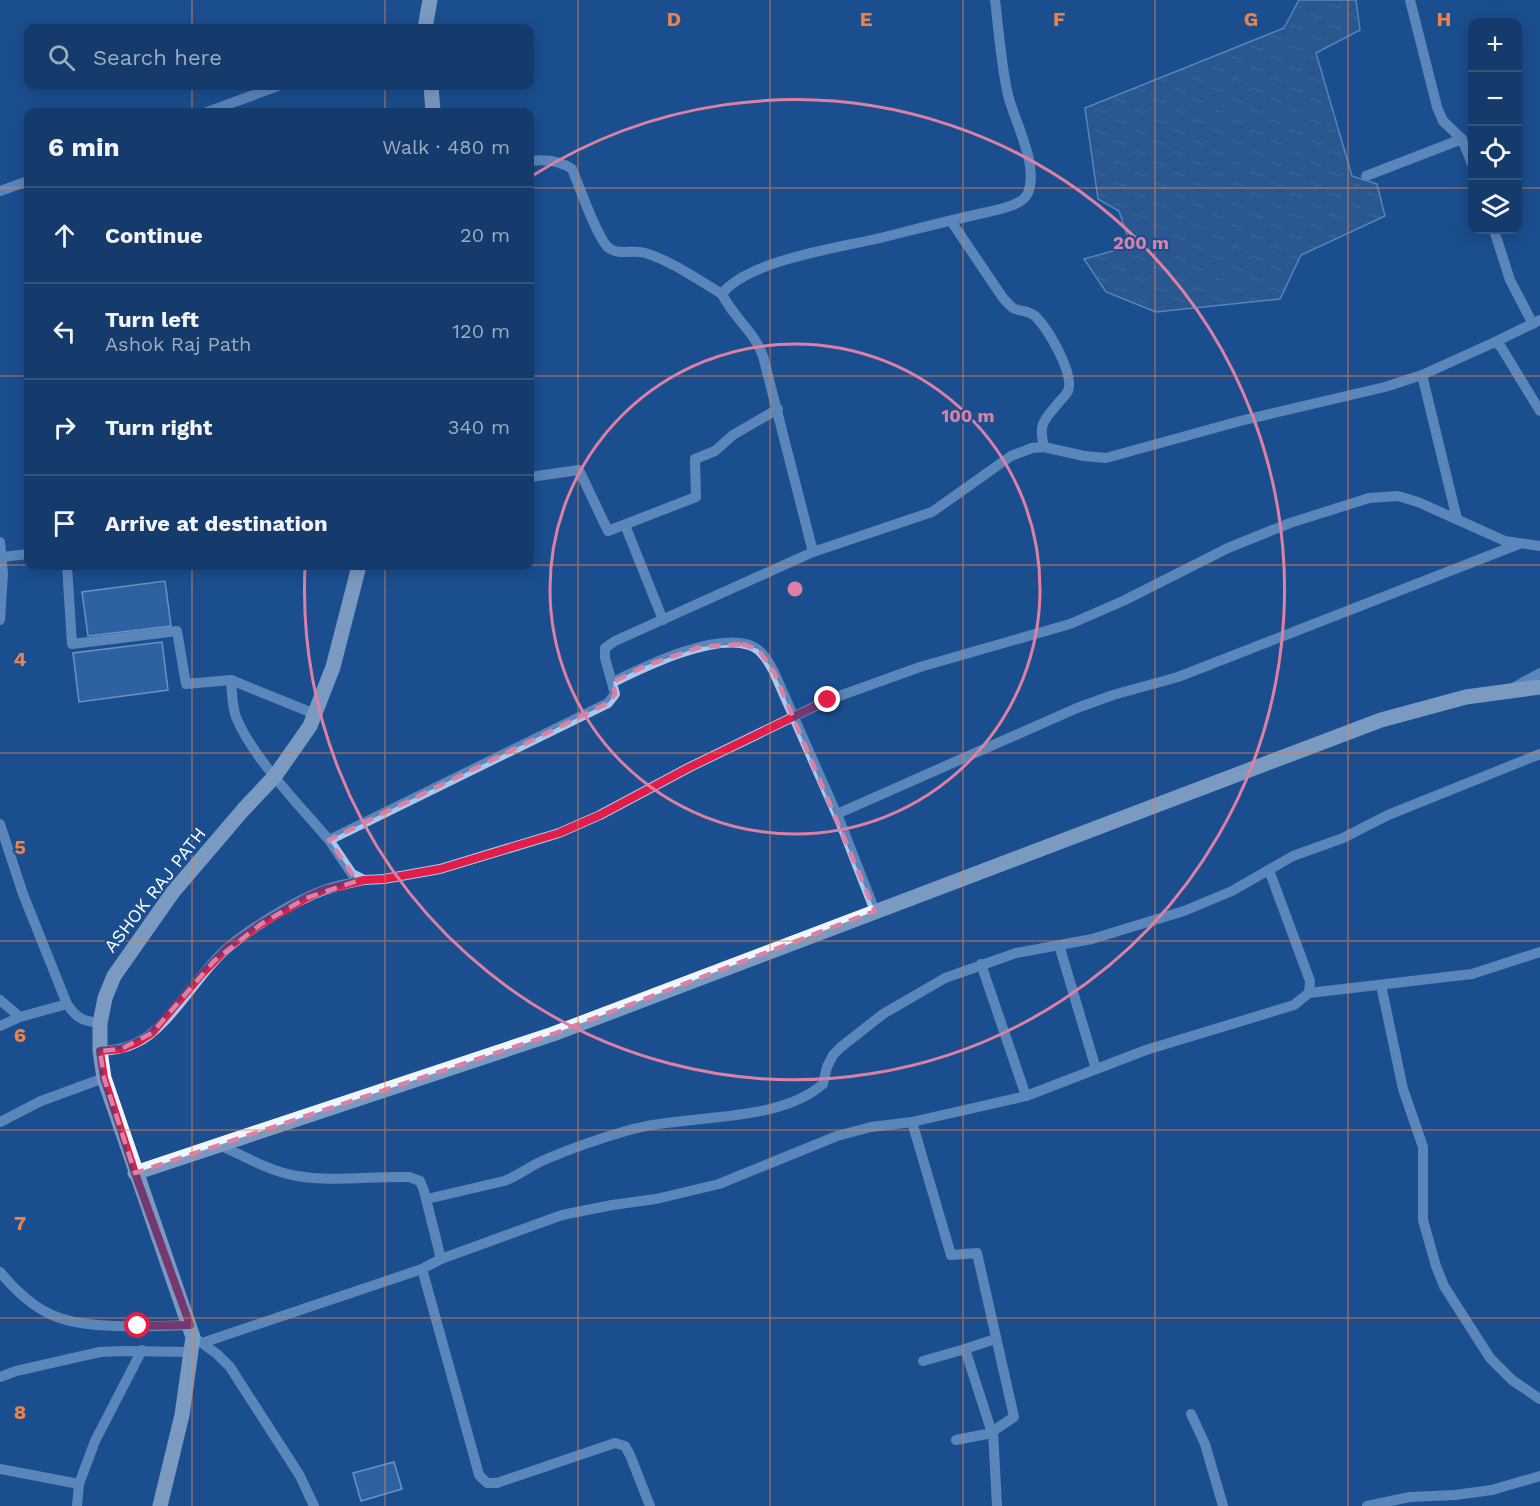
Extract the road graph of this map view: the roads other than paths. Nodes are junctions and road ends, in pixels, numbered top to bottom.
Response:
1 (430, 0) edge
2 (995, 0) edge
3 (1410, 0) edge
4 (426, 24) edge
5 (267, 90) edge
6 (431, 90) edge
7 (218, 108) edge
8 (433, 108) edge
9 (1462, 139) junction
10 (1468, 153) edge
11 (534, 161) edge
12 (1366, 176) dead end
13 (24, 182) edge
14 (0, 191) edge
15 (951, 220) junction
16 (1495, 234) edge
17 (722, 294) junction
18 (1536, 322) edge
19 (1495, 342) junction
20 (1422, 375) junction
21 (778, 409) junction
22 (1540, 411) edge
23 (1044, 447) junction
24 (534, 476) edge
25 (1457, 519) junction
26 (625, 525) junction
27 (0, 542) edge
28 (1519, 544) junction
29 (1540, 546) edge
30 (813, 552) junction
31 (24, 554) edge
32 (2, 557) junction
33 (67, 570) edge
34 (358, 570) edge
35 (0, 620) edge
36 (663, 620) junction
37 (1540, 673) edge
38 (231, 680) junction
39 (613, 682) junction
40 (1540, 687) edge
41 (1508, 691) junction
42 (315, 714) junction
43 (794, 717) junction
44 (1540, 754) edge
45 (275, 776) junction
46 (837, 814) junction
47 (0, 824) edge
48 (329, 840) junction
49 (1269, 870) junction
50 (364, 880) junction
51 (875, 911) junction
52 (1059, 945) junction
53 (1540, 952) edge
54 (981, 964) junction
55 (1381, 984) junction
56 (1309, 993) junction
57 (0, 1000) edge
58 (67, 1004) junction
59 (20, 1017) junction
60 (100, 1023) junction
61 (0, 1026) edge
62 (100, 1051) junction
63 (1096, 1069) junction
64 (104, 1078) junction
65 (1026, 1096) junction
66 (0, 1122) edge
67 (912, 1122) junction
68 (219, 1145) junction
69 (135, 1173) junction
70 (427, 1199) junction
71 (441, 1259) junction
72 (422, 1269) junction
73 (0, 1272) edge
74 (195, 1339) junction
75 (995, 1339) junction
76 (965, 1349) junction
77 (142, 1350) junction
78 (923, 1361) dead end
79 (0, 1377) edge
80 (1540, 1399) edge
81 (1191, 1414) dead end
82 (992, 1435) junction
83 (956, 1440) dead end
84 (0, 1469) edge
85 (1540, 1476) edge
86 (79, 1484) junction
87 (77, 1506) edge
88 (160, 1506) edge
89 (314, 1506) edge
90 (650, 1506) edge
91 (997, 1506) edge
92 (1223, 1506) edge
93 (1367, 1506) edge

1 - 4 main road
2 - 15 street
3 - 9 street
5 - 7 street
6 - 8 main road
9 - 10 street
9 - 12 street
11 - 17 street
13 - 14 street
15 - 17 street
15 - 23 street
16 - 18 street
17 - 21 street
18 - 19 street
19 - 20 street
19 - 22 street
20 - 23 street
20 - 25 street
21 - 26 street
21 - 30 street
23 - 30 street
24 - 26 street
25 - 28 street
25 - 43 street
26 - 36 street
27 - 32 street
28 - 29 street
28 - 46 street
30 - 36 street
31 - 32 street
32 - 35 street
33 - 38 street
34 - 42 main road, ASHOK RAJ PATH
36 - 39 street
37 - 41 street
38 - 42 street
38 - 45 street
39 - 43 street
39 - 48 street
40 - 41 main road
41 - 51 main road
42 - 45 main road, ASHOK RAJ PATH
43 - 46 street
43 - 50 street
44 - 49 street
45 - 48 street
45 - 60 main road, ASHOK RAJ PATH
46 - 51 street
47 - 58 street
48 - 50 street
49 - 52 street
49 - 56 street
50 - 62 street
51 - 68 main road
52 - 54 street
52 - 63 street
53 - 55 street
54 - 65 street
54 - 70 street
55 - 56 street
55 - 80 street
56 - 63 street
57 - 59 street
58 - 59 street
58 - 60 street
59 - 61 street
60 - 62 main road, ASHOK RAJ PATH
62 - 64 main road, ASHOK RAJ PATH
63 - 65 street
64 - 66 street
64 - 69 main road, ASHOK RAJ PATH
65 - 67 street
67 - 71 street
67 - 75 street
68 - 69 main road
68 - 70 street
69 - 74 main road, ASHOK RAJ PATH
70 - 71 street
71 - 72 street
72 - 74 street
72 - 90 street
73 - 74 street
74 - 77 street
74 - 88 main road, ASHOK RAJ PATH
74 - 89 street
75 - 76 street
75 - 82 street
76 - 78 street
76 - 82 street
77 - 79 street
77 - 86 street
81 - 92 street
82 - 83 street
82 - 91 street
84 - 86 street
85 - 93 street
86 - 87 street

